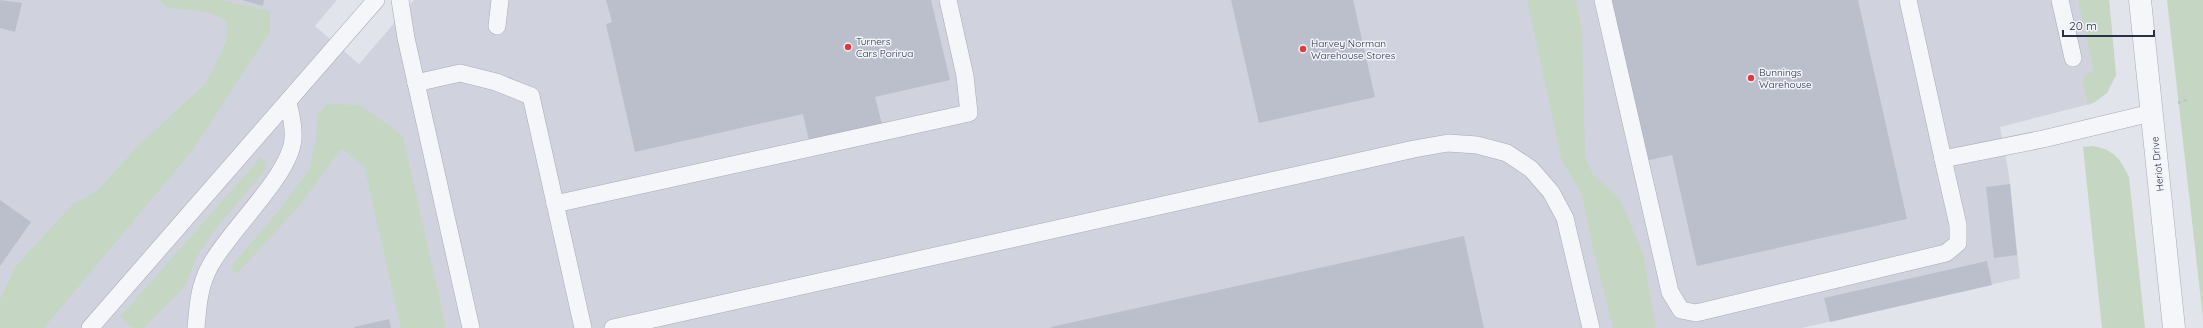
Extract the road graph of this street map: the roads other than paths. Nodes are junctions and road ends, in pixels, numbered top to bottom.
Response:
1 (376, 0) edge
2 (400, 0) edge
3 (500, 0) edge
4 (948, 0) edge
5 (1603, 0) edge
6 (1908, 0) edge
7 (2060, 0) edge
8 (2140, 0) edge
9 (497, 26) dead end
10 (2073, 58) dead end
11 (416, 83) junction
12 (288, 103) junction
13 (2151, 113) junction
14 (1943, 159) junction
15 (555, 204) junction
16 (90, 328) edge
17 (196, 328) edge
18 (471, 328) edge
19 (583, 328) edge
20 (613, 328) edge
21 (1591, 328) edge
22 (2174, 328) edge

1 - 12 lane
2 - 11 lane
3 - 9 lane
4 - 15 lane
5 - 14 lane
6 - 14 lane
7 - 10 lane
8 - 13 street, Heriot Drive
11 - 15 lane
11 - 18 lane
12 - 16 lane
12 - 17 lane
13 - 14 lane
13 - 22 street, Heriot Drive
15 - 19 lane
20 - 21 lane

